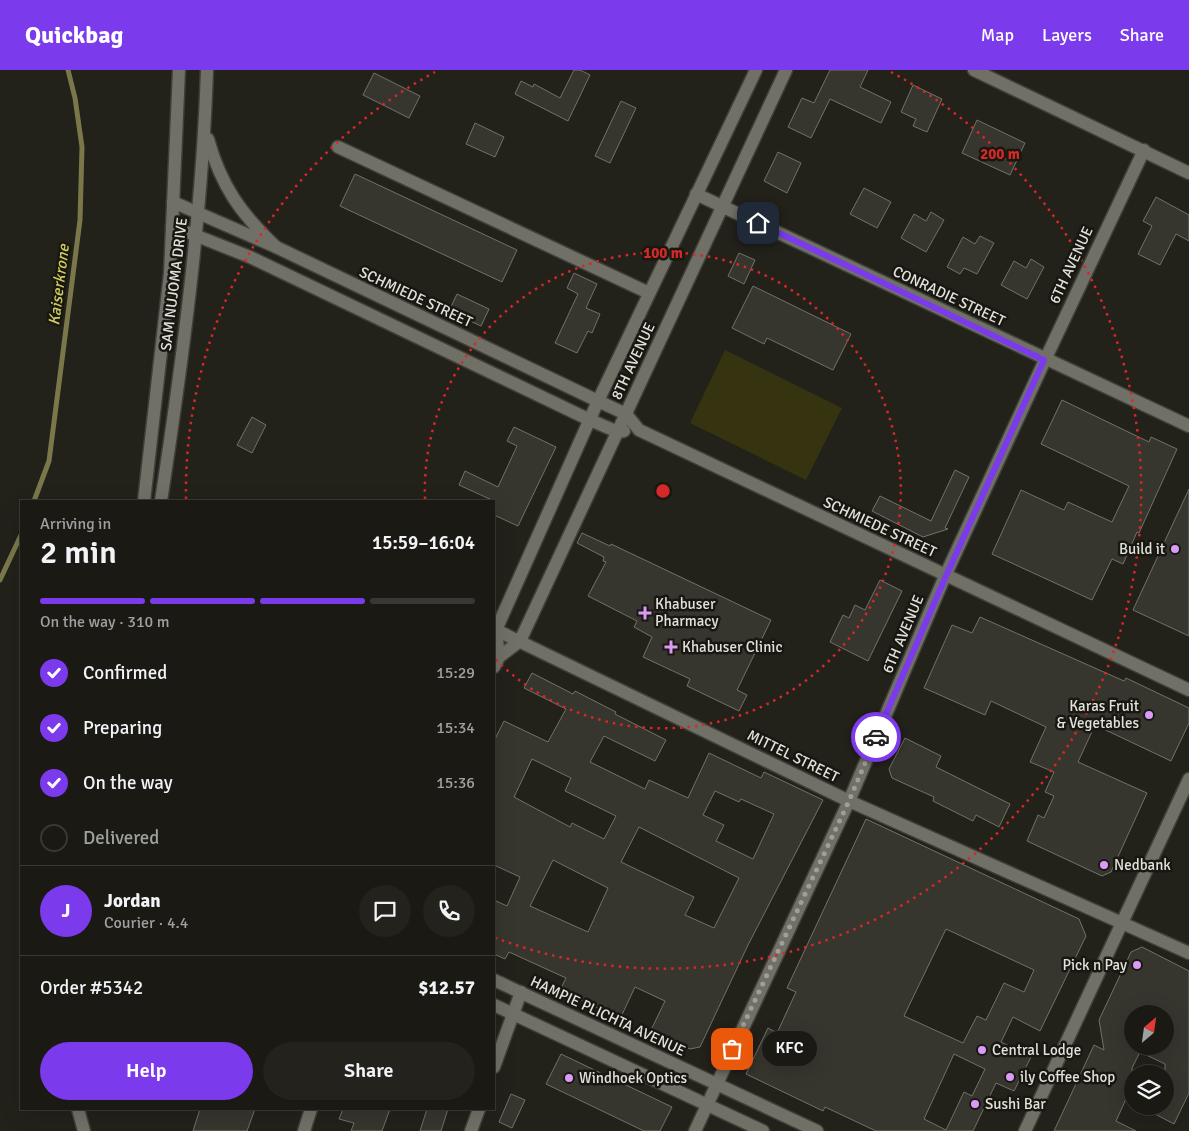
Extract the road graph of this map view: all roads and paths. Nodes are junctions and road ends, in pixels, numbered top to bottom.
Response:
1 (179, 70) edge
2 (207, 70) edge
3 (756, 70) edge
4 (786, 70) edge
5 (974, 70) edge
6 (205, 129) junction
7 (338, 147) dead end
8 (1144, 150) junction
9 (1189, 173) edge
10 (696, 194) junction
11 (173, 202) junction
12 (723, 206) junction
13 (199, 212) junction
14 (172, 226) junction
15 (196, 234) junction
16 (276, 247) junction
17 (649, 293) junction
18 (1044, 360) junction
19 (598, 401) junction
20 (626, 414) junction
21 (590, 420) junction
22 (1189, 426) edge
23 (639, 430) junction
24 (618, 432) junction
25 (144, 500) edge
26 (161, 500) edge
27 (946, 576) junction
28 (496, 630) junction
29 (520, 641) junction
30 (496, 662) edge
31 (1189, 690) edge
32 (1189, 779) edge
33 (849, 801) junction
34 (1123, 923) junction
35 (1189, 953) edge
36 (495, 980) edge
37 (521, 992) junction
38 (495, 1005) edge
39 (513, 1014) junction
40 (495, 1064) edge
41 (716, 1084) junction
42 (707, 1105) junction
43 (78, 1110) edge
44 (311, 1110) edge
45 (479, 1110) edge
46 (84, 1131) edge
47 (304, 1131) edge
48 (471, 1131) edge
49 (695, 1131) edge
50 (763, 1131) edge
51 (817, 1131) edge
52 (1025, 1131) edge

1 - 11 street, SAM NUJOMA DRIVE
2 - 6 street, SAM NUJOMA DRIVE
3 - 10 street, 8TH AVENUE
4 - 12 street, 8TH AVENUE
5 - 8 street
6 - 13 street, SAM NUJOMA DRIVE
6 - 16 street
7 - 17 street
8 - 9 street
8 - 18 street, 6TH AVENUE
10 - 12 street, CONRADIE STREET
10 - 17 street, 8TH AVENUE
11 - 13 street, SCHMIEDE STREET
11 - 14 street, SAM NUJOMA DRIVE
12 - 18 street, CONRADIE STREET
12 - 20 street, 8TH AVENUE
13 - 15 street, SAM NUJOMA DRIVE
13 - 16 street, SCHMIEDE STREET
14 - 15 street
14 - 25 street, SAM NUJOMA DRIVE
15 - 21 street
15 - 26 street, SAM NUJOMA DRIVE
16 - 19 street, SCHMIEDE STREET
17 - 19 street, 8TH AVENUE
18 - 22 street, CONRADIE STREET
18 - 27 street, 6TH AVENUE
19 - 20 street, SCHMIEDE STREET
19 - 21 street, 8TH AVENUE
20 - 23 street, SCHMIEDE STREET
20 - 24 street, 8TH AVENUE
21 - 24 street
21 - 28 street, 8TH AVENUE
23 - 24 street
23 - 27 street, SCHMIEDE STREET
24 - 29 street, 8TH AVENUE
27 - 31 street, SCHMIEDE STREET
27 - 33 street, 6TH AVENUE
28 - 29 street, MITTEL STREET
28 - 30 street, 8TH AVENUE
29 - 30 street, 8TH AVENUE
29 - 33 street, MITTEL STREET
32 - 34 street
33 - 34 street, MITTEL STREET
33 - 41 street, 6TH AVENUE
34 - 35 street, MITTEL STREET
34 - 52 street
36 - 37 street, HAMPIE PLICHTA AVENUE
37 - 39 street
37 - 41 street, HAMPIE PLICHTA AVENUE
38 - 39 street
39 - 40 street
39 - 42 street
41 - 42 street, 6TH AVENUE
41 - 51 street, HAMPIE PLICHTA AVENUE
42 - 49 street, 6TH AVENUE
42 - 50 street
43 - 46 street
44 - 47 street
45 - 48 street

